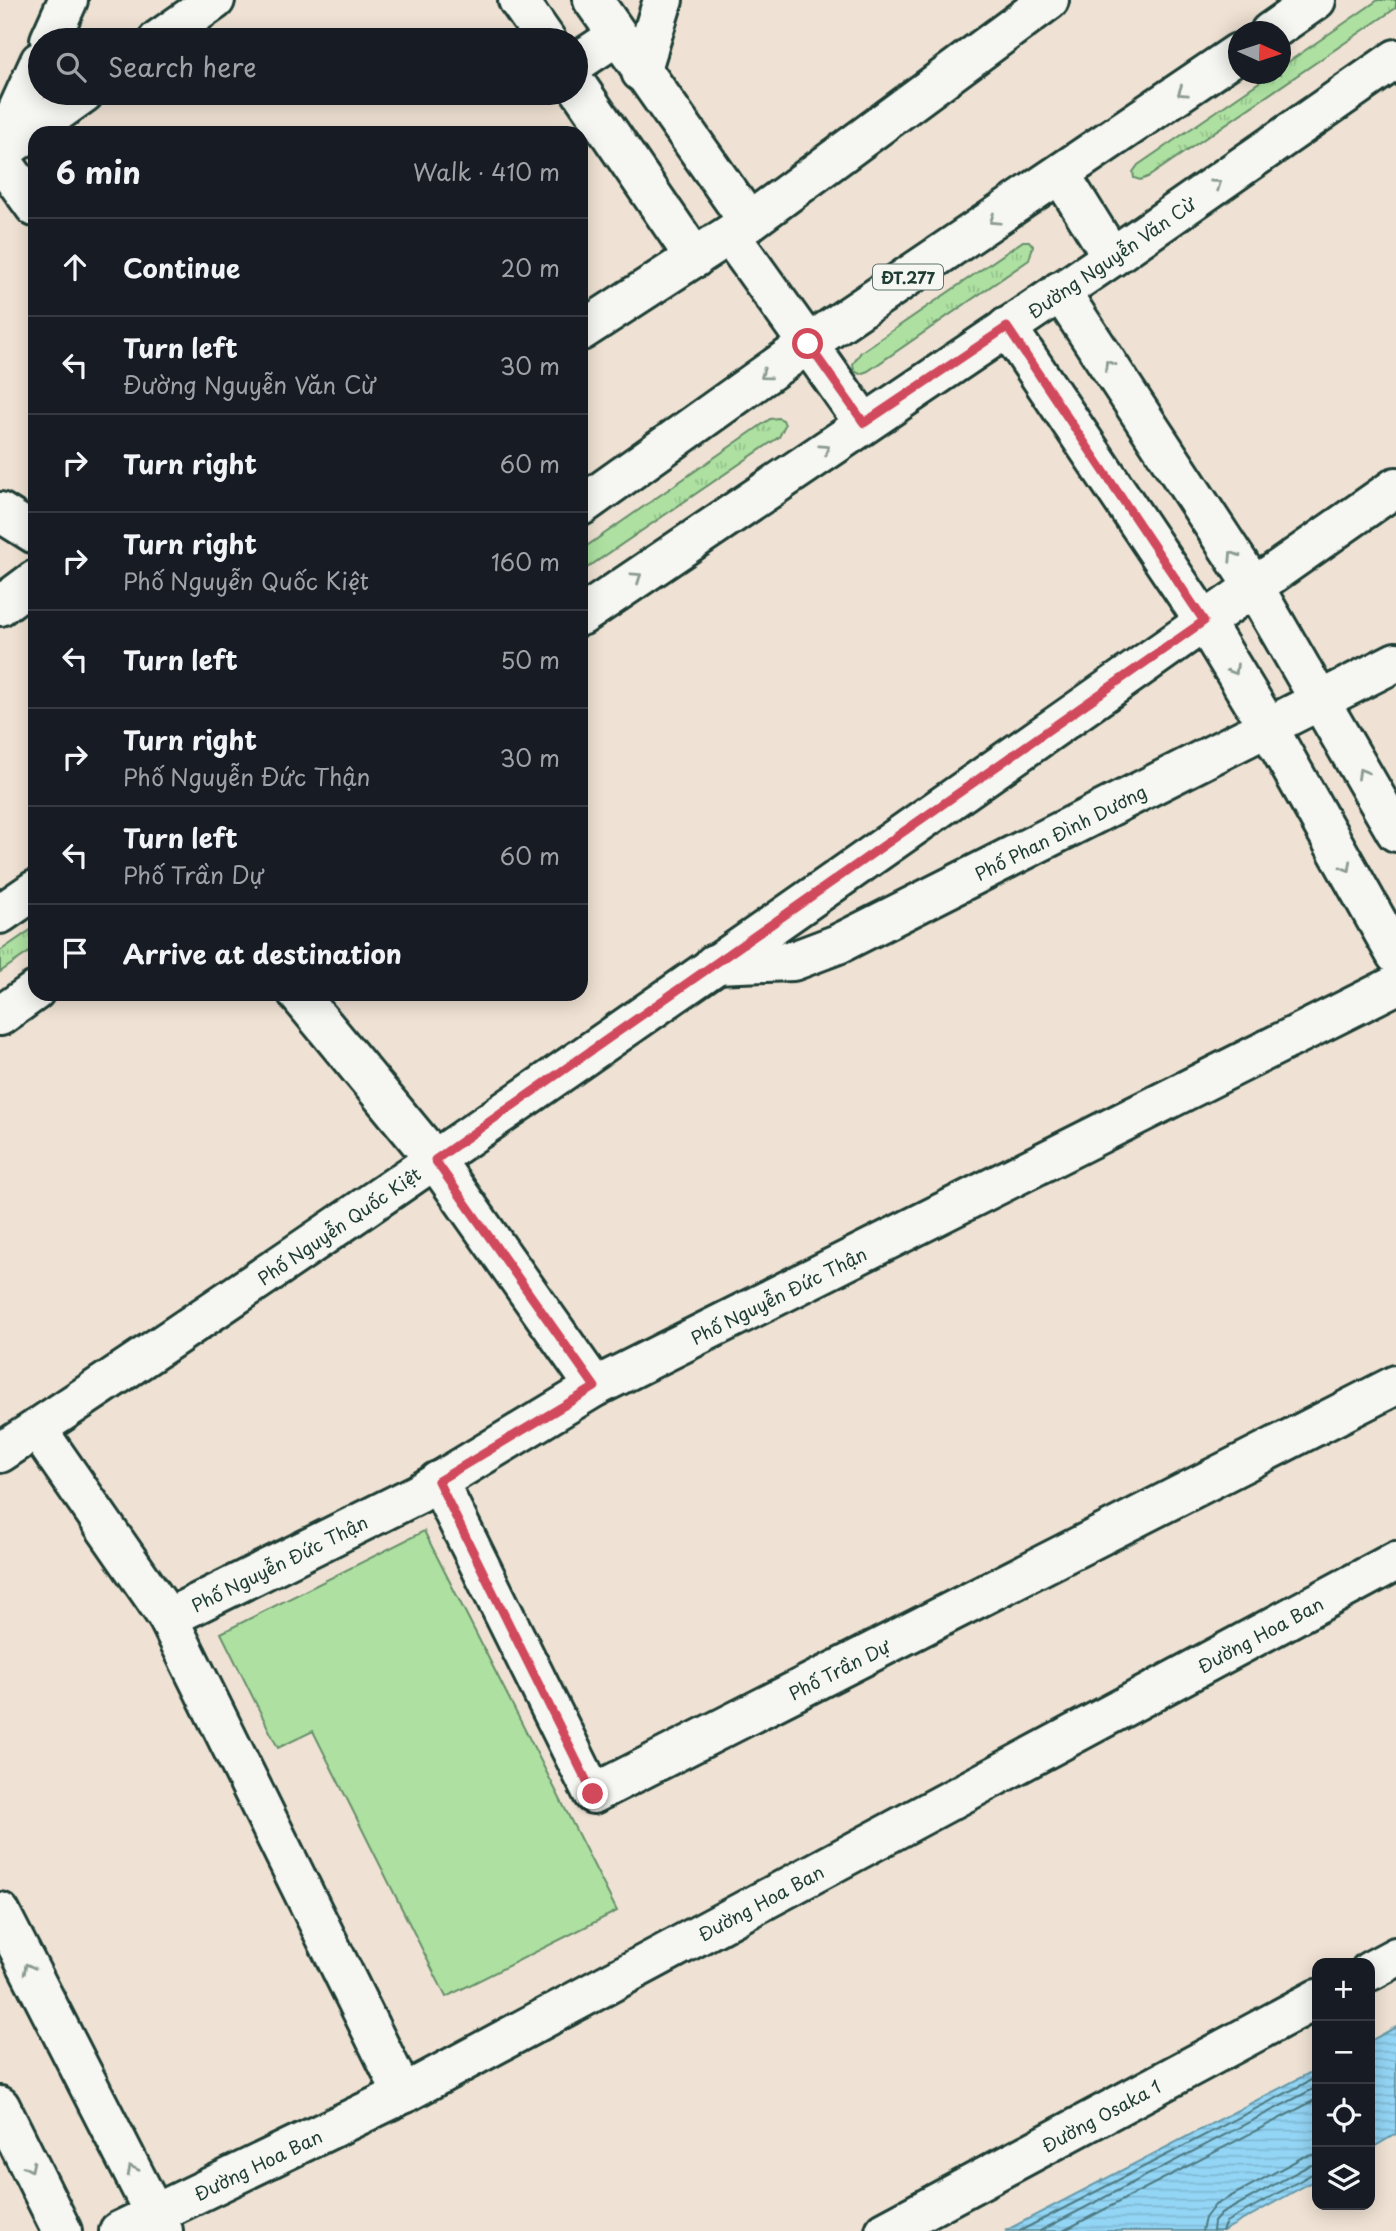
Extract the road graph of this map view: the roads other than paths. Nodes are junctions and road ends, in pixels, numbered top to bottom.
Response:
1 (68, 0) edge
2 (215, 0) edge
3 (518, 0) edge
4 (593, 0) edge
5 (663, 0) edge
6 (1049, 0) edge
7 (1316, 0) edge
8 (1286, 21) edge
9 (55, 28) edge
10 (175, 28) edge
11 (538, 28) edge
12 (617, 36) junction
13 (588, 55) edge
14 (1396, 59) edge
15 (1228, 60) edge
16 (641, 72) junction
17 (28, 89) edge
18 (588, 102) edge
19 (67, 105) edge
20 (38, 126) edge
21 (28, 133) edge
22 (0, 153) edge
23 (1061, 175) junction
24 (28, 196) edge
25 (739, 228) junction
26 (1112, 257) junction
27 (695, 258) junction
28 (1060, 291) junction
29 (588, 327) edge
30 (1007, 327) junction
31 (808, 344) junction
32 (864, 423) junction
33 (1396, 487) edge
34 (588, 501) edge
35 (0, 512) edge
36 (28, 530) edge
37 (28, 585) edge
38 (1254, 587) junction
39 (0, 606) edge
40 (588, 611) edge
41 (1204, 621) junction
42 (1396, 662) edge
43 (1320, 701) junction
44 (1268, 727) junction
45 (1396, 832) edge
46 (28, 895) edge
47 (0, 914) edge
48 (1396, 955) edge
49 (714, 964) junction
50 (1396, 985) edge
51 (28, 996) edge
52 (304, 1001) edge
53 (0, 1016) edge
54 (435, 1160) junction
55 (1396, 1385) edge
56 (595, 1387) junction
57 (37, 1429) junction
58 (0, 1453) edge
59 (438, 1481) junction
60 (1396, 1561) edge
61 (168, 1618) junction
62 (0, 1912) edge
63 (1396, 1957) edge
64 (1375, 1968) edge
65 (1312, 2002) edge
66 (403, 2095) junction
67 (0, 2106) edge
68 (159, 2223) edge
69 (62, 2231) edge
70 (119, 2231) edge
71 (885, 2231) edge

1 - 9 street
2 - 10 street
3 - 11 street
4 - 12 street
5 - 16 street
6 - 25 street
7 - 8 street
12 - 13 street
12 - 16 street
26 -> 14 street, Đường Nguyễn Văn Cừ
15 -> 23 street, ĐT.277
16 - 25 street
17 - 22 street
18 - 27 street
19 - 20 street
21 - 22 street
22 - 24 street
23 - 26 street
23 -> 31 street, ĐT.277
25 - 27 street
25 - 31 street
26 - 28 street, Đường Nguyễn Văn Cừ
27 - 29 street
28 - 30 street, Đường Nguyễn Văn Cừ
38 -> 28 street
30 - 32 street, Đường Nguyễn Văn Cừ
30 - 41 street
31 - 32 street
31 -> 34 street, ĐT.277
40 -> 32 street, Đường Nguyễn Văn Cừ
33 - 38 street, Phố Nguyễn Quốc Kiệt
35 - 36 street
37 - 39 street
38 - 41 street, Phố Nguyễn Quốc Kiệt
38 - 43 street
41 -> 44 street
41 - 49 street, Phố Nguyễn Quốc Kiệt
42 - 43 street, Phố Phan Đình Dương
43 - 44 street, Phố Phan Đình Dương
45 -> 43 street
44 -> 48 street
44 - 49 street, Phố Phan Đình Dương
46 - 47 street
49 - 54 street, Phố Nguyễn Quốc Kiệt
50 - 56 street, Phố Nguyễn Đức Thận
51 - 53 street
52 - 54 street
54 - 56 street
54 - 57 street, Phố Nguyễn Quốc Kiệt
55 - 59 street, Phố Trần Dự
56 - 59 street, Phố Nguyễn Đức Thận
57 - 58 street, Phố Nguyễn Quốc Kiệt
57 - 61 street
59 - 61 street, Phố Nguyễn Đức Thận
60 - 66 street, Đường Hoa Ban
61 - 66 street
68 -> 62 street
63 - 64 street
65 - 71 street, Đường Osaka 1
66 - 68 street, Đường Hoa Ban
67 -> 69 street
68 - 70 street, Đường Hoa Ban

